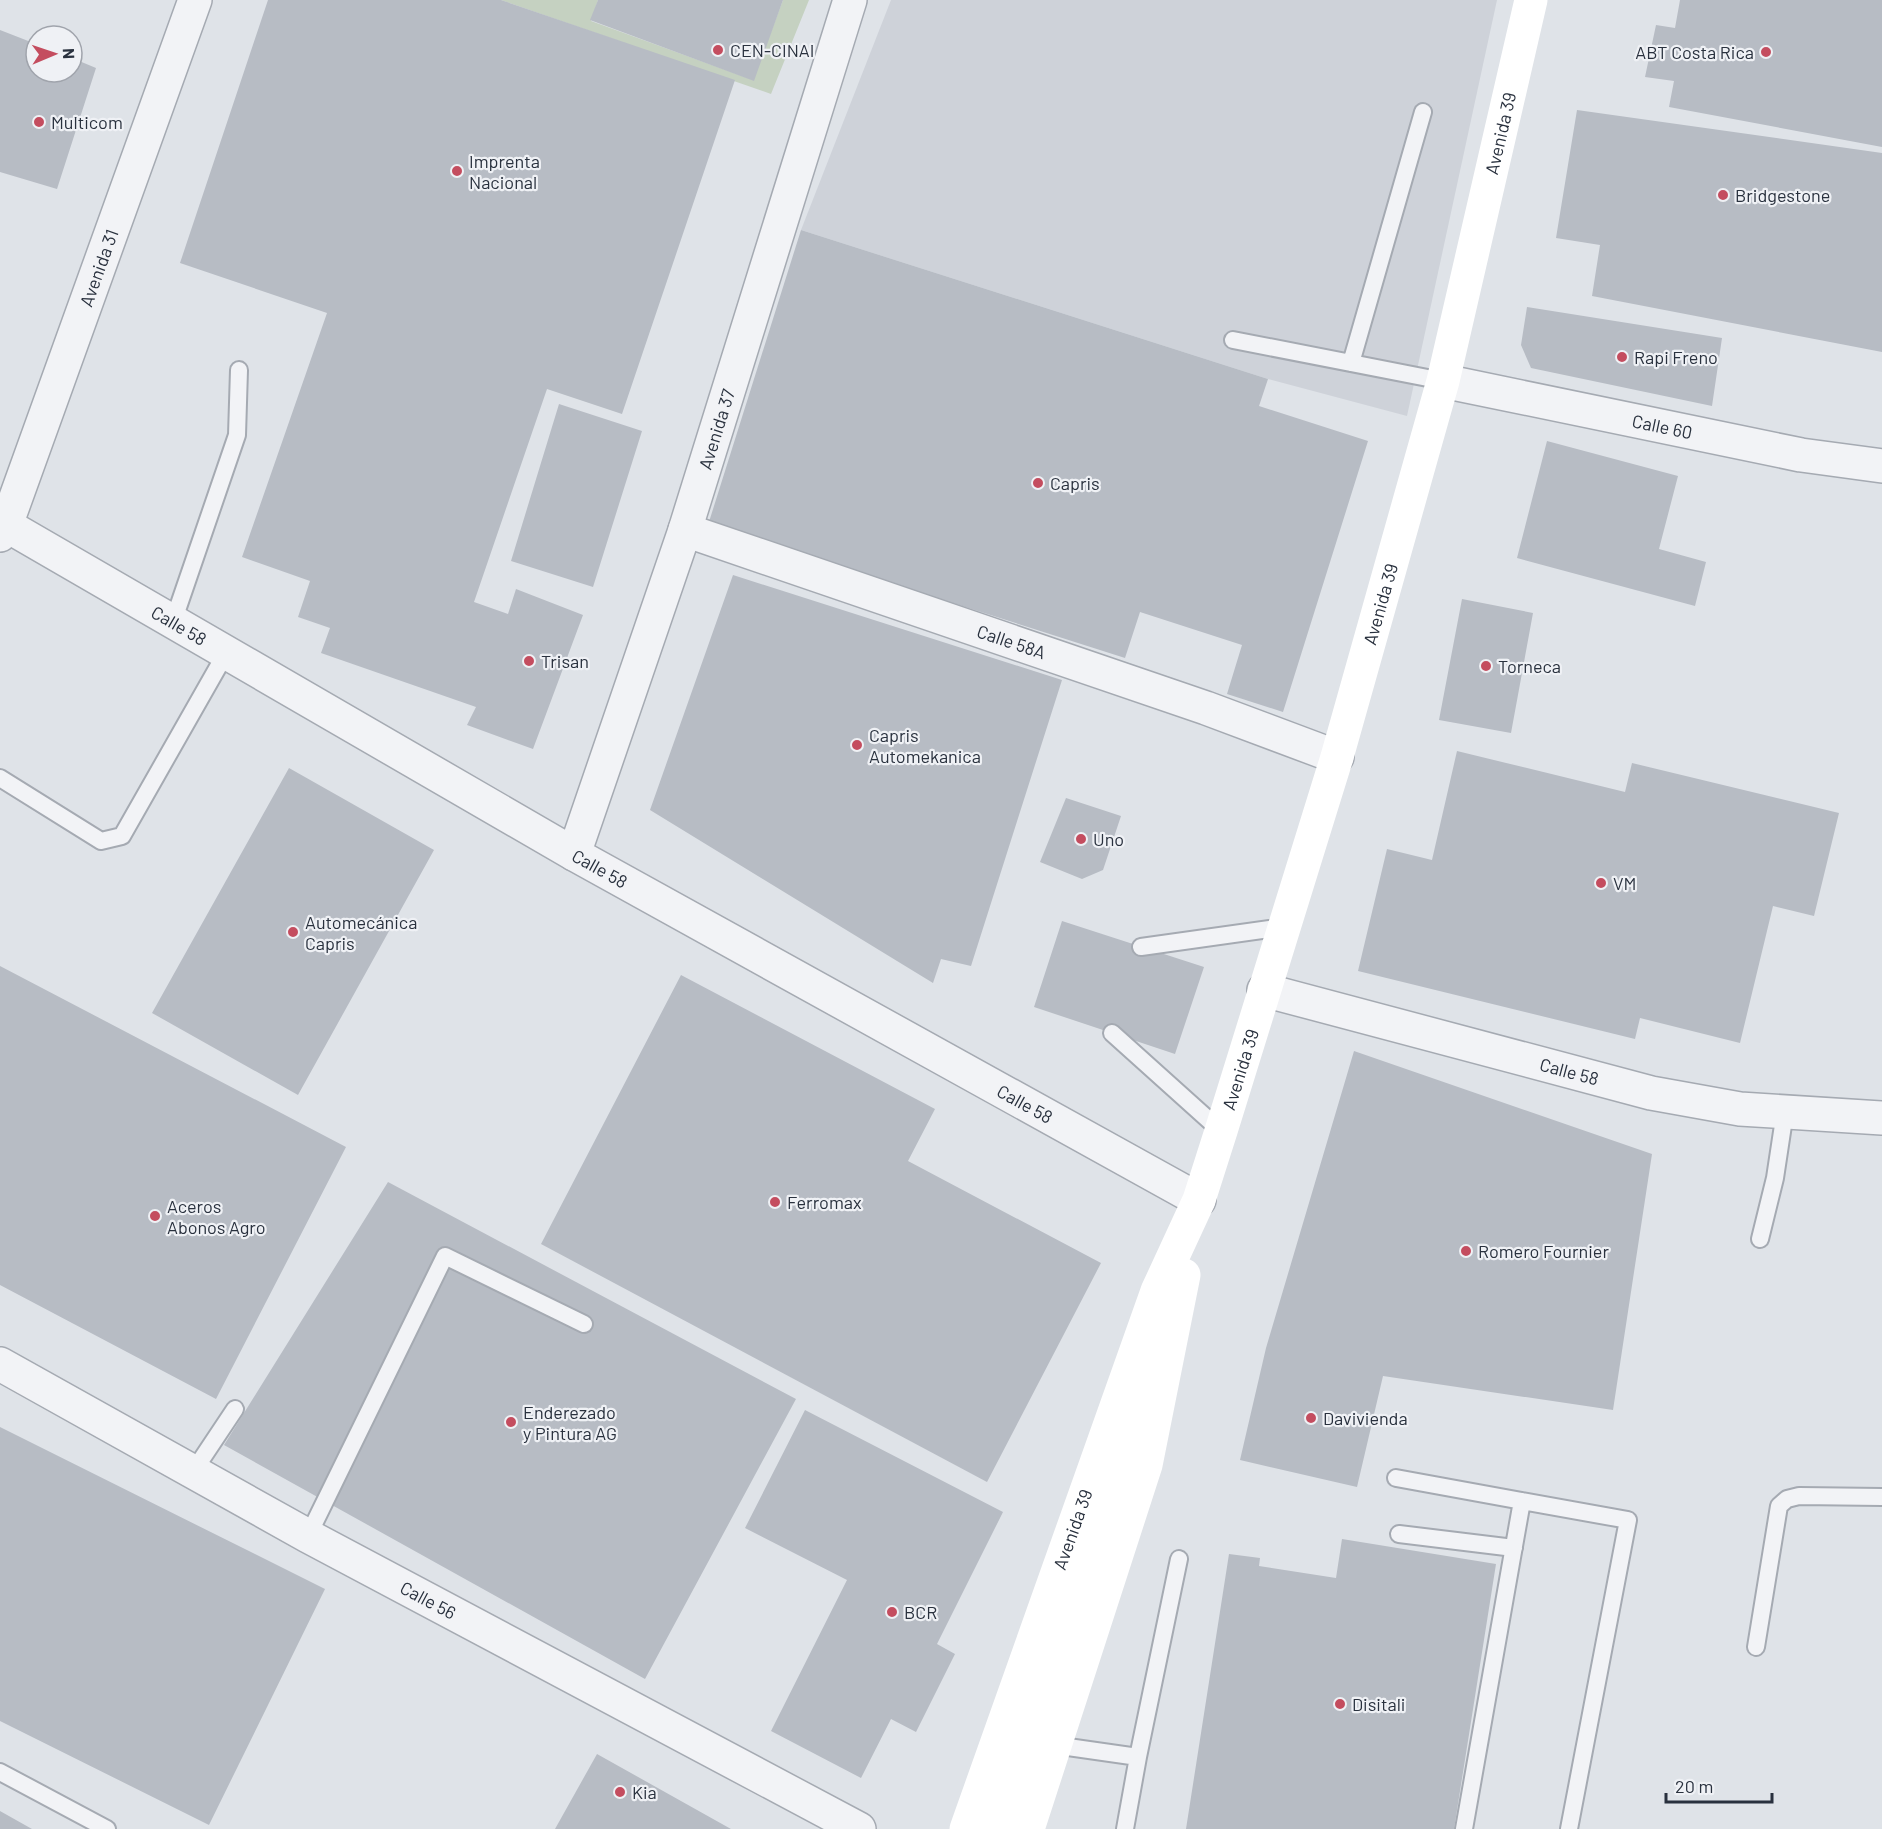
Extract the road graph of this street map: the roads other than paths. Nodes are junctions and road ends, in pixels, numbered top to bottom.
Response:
1 (195, 0) edge
2 (850, 0) edge
3 (1531, 0) edge
4 (1423, 112) dead end
5 (1233, 340) dead end
6 (1351, 363) junction
7 (238, 370) dead end
8 (1443, 381) junction
9 (1882, 466) edge
10 (3, 530) edge
11 (685, 530) junction
12 (173, 622) junction
13 (226, 653) junction
14 (1337, 757) junction
15 (0, 778) edge
16 (574, 854) junction
17 (1283, 927) junction
18 (1141, 947) dead end
19 (1264, 990) junction
20 (1112, 1033) dead end
21 (1785, 1112) junction
22 (1882, 1118) edge
23 (1221, 1131) junction
24 (1199, 1200) junction
25 (1760, 1239) dead end
26 (1170, 1283) junction
27 (584, 1324) dead end
28 (0, 1364) edge
29 (235, 1409) dead end
30 (194, 1472) junction
31 (1396, 1478) dead end
32 (1882, 1497) edge
33 (1522, 1501) junction
34 (1400, 1534) dead end
35 (308, 1536) junction
36 (1514, 1548) junction
37 (1179, 1559) dead end
38 (1756, 1647) dead end
39 (1054, 1745) junction
40 (1138, 1757) junction
41 (0, 1772) edge
42 (107, 1829) edge
43 (859, 1829) edge
44 (942, 1829) edge
45 (966, 1829) edge
46 (999, 1829) edge
47 (1028, 1829) edge
48 (1125, 1829) edge
49 (1464, 1829) edge
50 (1569, 1829) edge

1 - 10 street, Avenida 31
2 - 11 street, Avenida 37
3 - 8 main road, Avenida 39
4 - 6 lane
5 - 6 lane
6 - 8 lane
7 - 12 lane
8 - 9 street, Calle 60
8 - 14 main road, Avenida 39
10 - 12 street, Calle 58
11 - 14 street, Calle 58A
11 - 16 street, Avenida 37
12 - 13 street, Calle 58
13 - 15 lane
13 - 16 street, Calle 58
14 - 17 main road, Avenida 39
16 - 24 street, Calle 58
17 - 18 lane
17 - 19 main road, Avenida 39
19 - 21 street, Calle 58
19 - 23 main road, Avenida 39
20 - 23 lane
21 - 22 street, Calle 58
21 - 25 lane
23 - 24 main road, Avenida 39
24 - 26 main road, Avenida 39
26 - 39 main road
26 - 44 main road
26 - 45 main road, Avenida 39
26 - 46 main road, Avenida 39
27 - 35 lane
28 - 30 street, Calle 56
29 - 30 lane
30 - 35 street, Calle 56
31 - 33 lane
32 - 38 lane
33 - 36 lane
33 - 50 lane
34 - 36 lane
35 - 43 street, Calle 56
36 - 49 lane
37 - 40 lane
39 - 40 lane
39 - 47 main road
40 - 48 lane
41 - 42 lane

